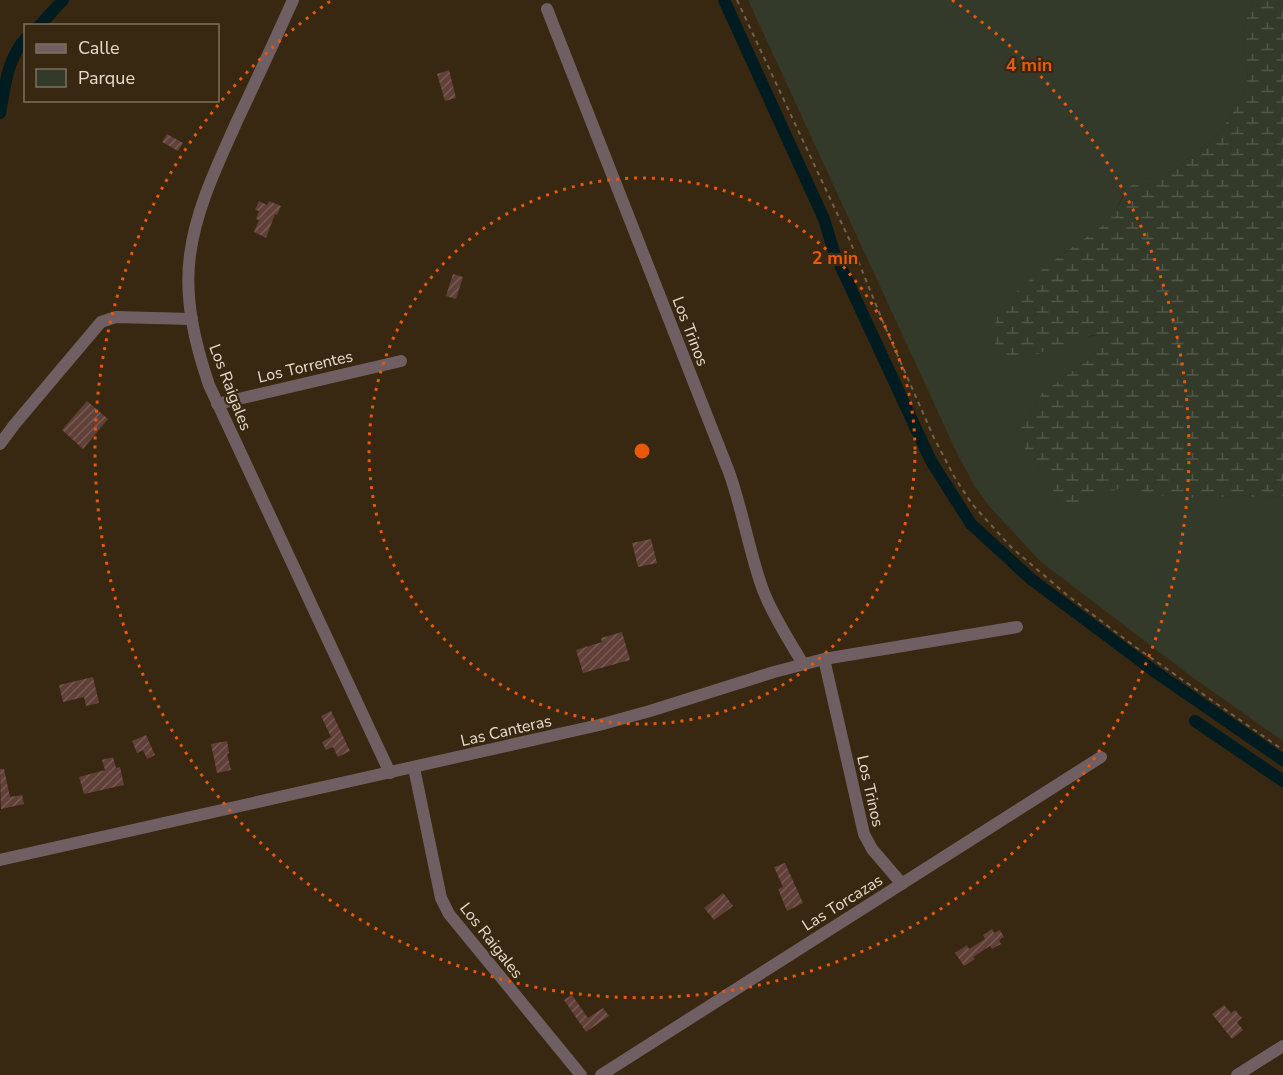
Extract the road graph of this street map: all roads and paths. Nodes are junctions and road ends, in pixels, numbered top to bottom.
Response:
1 (293, 0) edge
2 (737, 0) edge
3 (547, 9) dead end
4 (192, 319) junction
5 (401, 361) dead end
6 (218, 404) junction
7 (0, 444) edge
8 (1017, 627) dead end
9 (824, 659) junction
10 (803, 664) junction
11 (1283, 750) edge
12 (1101, 757) dead end
13 (414, 768) junction
14 (390, 773) junction
15 (0, 860) edge
16 (902, 884) junction
17 (1283, 1046) edge
18 (581, 1075) edge
19 (601, 1075) edge
20 (1237, 1075) edge

1 - 4 street, Los Raigales
2 - 11 path
3 - 10 street, Los Trinos
4 - 6 street, Los Raigales
4 - 7 street
5 - 6 street, Los Torrentes
6 - 14 street, Los Raigales
8 - 9 street, Las Canteras
9 - 10 street, Las Canteras
9 - 16 street, Los Trinos
10 - 13 street, Las Canteras
12 - 16 street, Las Torcazas
13 - 14 street, Las Canteras
13 - 18 street, Los Raigales
14 - 15 street, Las Canteras
16 - 19 street, Las Torcazas
17 - 20 street

